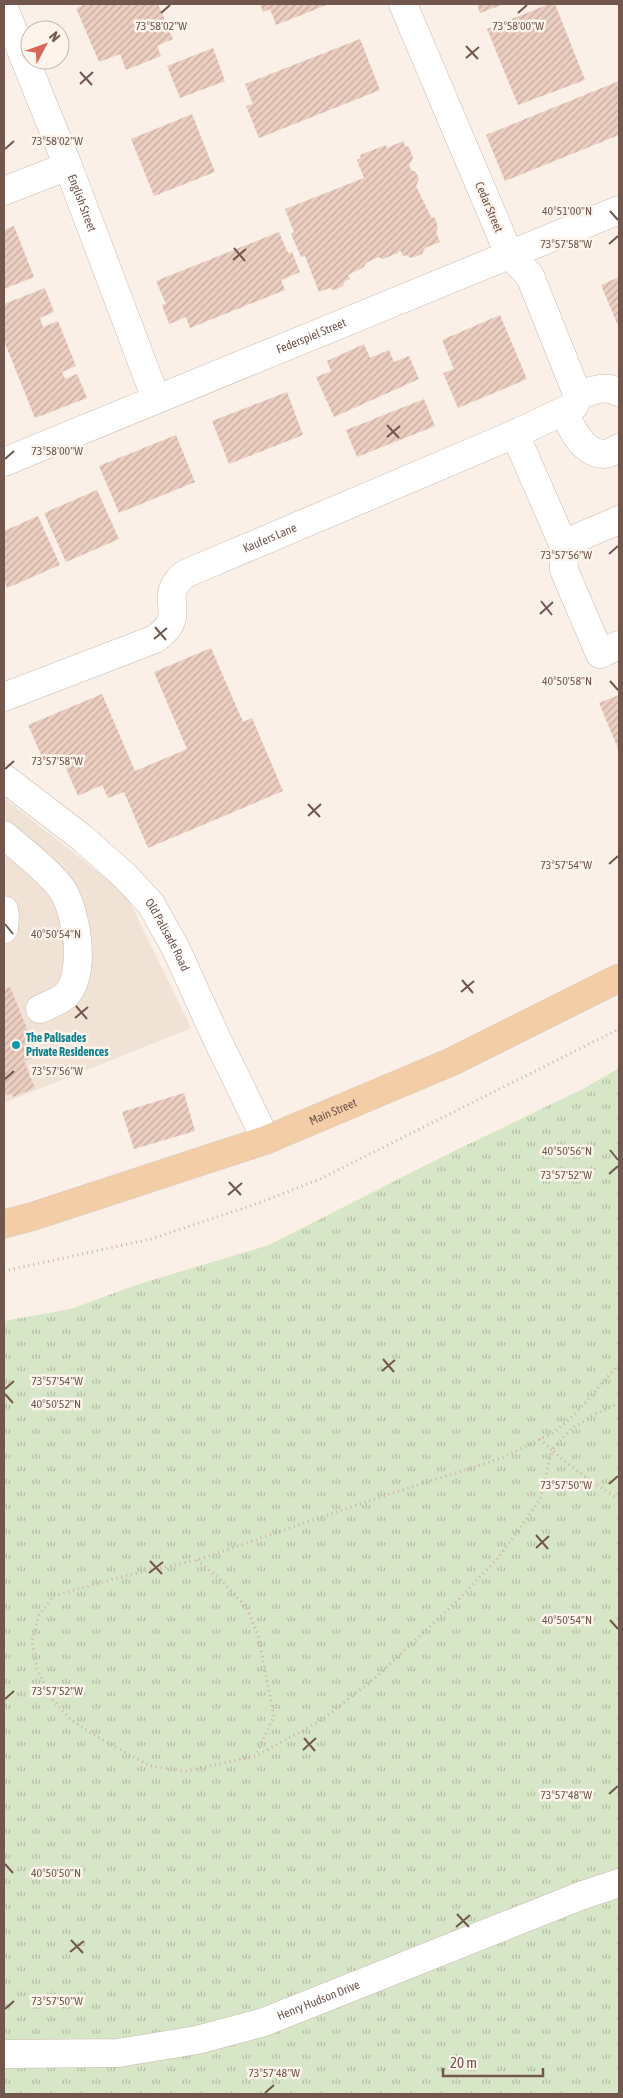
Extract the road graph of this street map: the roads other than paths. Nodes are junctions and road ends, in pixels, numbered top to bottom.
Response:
1 (403, 4) edge
2 (4, 8) edge
3 (68, 166) junction
4 (4, 191) edge
5 (619, 210) edge
6 (509, 254) junction
7 (619, 392) edge
8 (156, 400) junction
9 (572, 405) junction
10 (515, 434) junction
11 (619, 448) edge
12 (4, 462) edge
13 (619, 520) edge
14 (563, 544) junction
15 (619, 645) edge
16 (4, 697) edge
17 (4, 778) edge
18 (4, 835) edge
19 (4, 910) edge
20 (4, 928) edge
21 (619, 978) edge
22 (40, 1009) dead end
23 (266, 1140) junction
24 (4, 1224) edge
25 (619, 1883) edge
26 (4, 2054) edge

1 - 6 street, Cedar Street
2 - 3 street, English Street
3 - 4 street
3 - 8 street, English Street
5 - 6 street, Federspiel Street
6 - 8 street, Federspiel Street
6 - 9 street, Cedar Street
7 - 9 street, Kaufers Lane
8 - 12 street, Federspiel Street
9 - 10 street, Kaufers Lane
9 - 11 street, Cedar Street
10 - 14 street
10 - 16 street, Kaufers Lane
13 - 14 street
14 - 15 street
17 - 23 street, Old Palisade Road
18 - 22 street
19 - 20 street
21 - 23 main road, Main Street
23 - 24 main road, Main Street
25 - 26 street, Henry Hudson Drive

